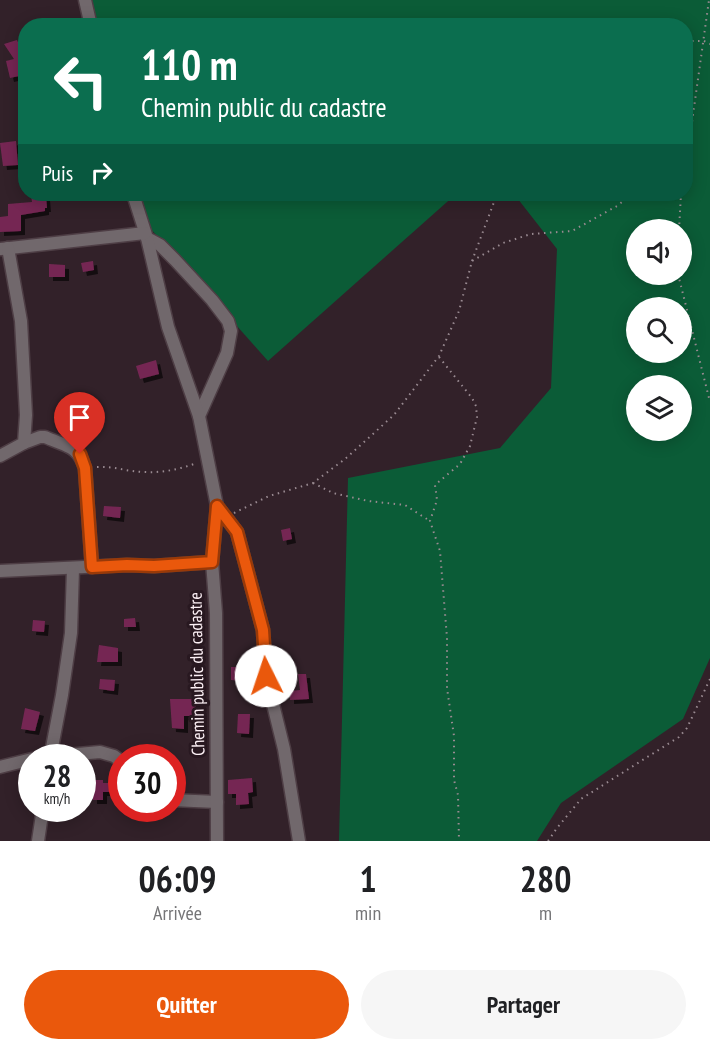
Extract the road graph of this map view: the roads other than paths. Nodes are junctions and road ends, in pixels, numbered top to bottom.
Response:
1 (85, 0) edge
2 (89, 18) edge
3 (136, 201) edge
4 (146, 236) junction
5 (4, 249) edge
6 (199, 416) junction
7 (24, 443) junction
8 (0, 456) edge
9 (217, 506) junction
10 (212, 562) junction
11 (92, 567) junction
12 (74, 569) junction
13 (0, 571) edge
14 (50, 744) edge
15 (18, 762) edge
16 (0, 767) edge
17 (186, 801) edge
18 (217, 802) junction
19 (41, 822) edge
20 (38, 841) edge
21 (217, 841) edge
22 (299, 841) edge

1 - 2 street
3 - 4 street
4 - 5 street
4 - 6 street
4 - 6 street
5 - 7 street
6 - 9 street
7 - 8 street
7 - 11 street
9 - 10 street, Chemin public du cadastre
9 - 22 street
10 - 11 street
10 - 18 street, Chemin public du cadastre
11 - 12 street
12 - 13 street
12 - 14 street
15 - 16 street
17 - 18 street
18 - 21 street, Chemin public du cadastre
19 - 20 street

